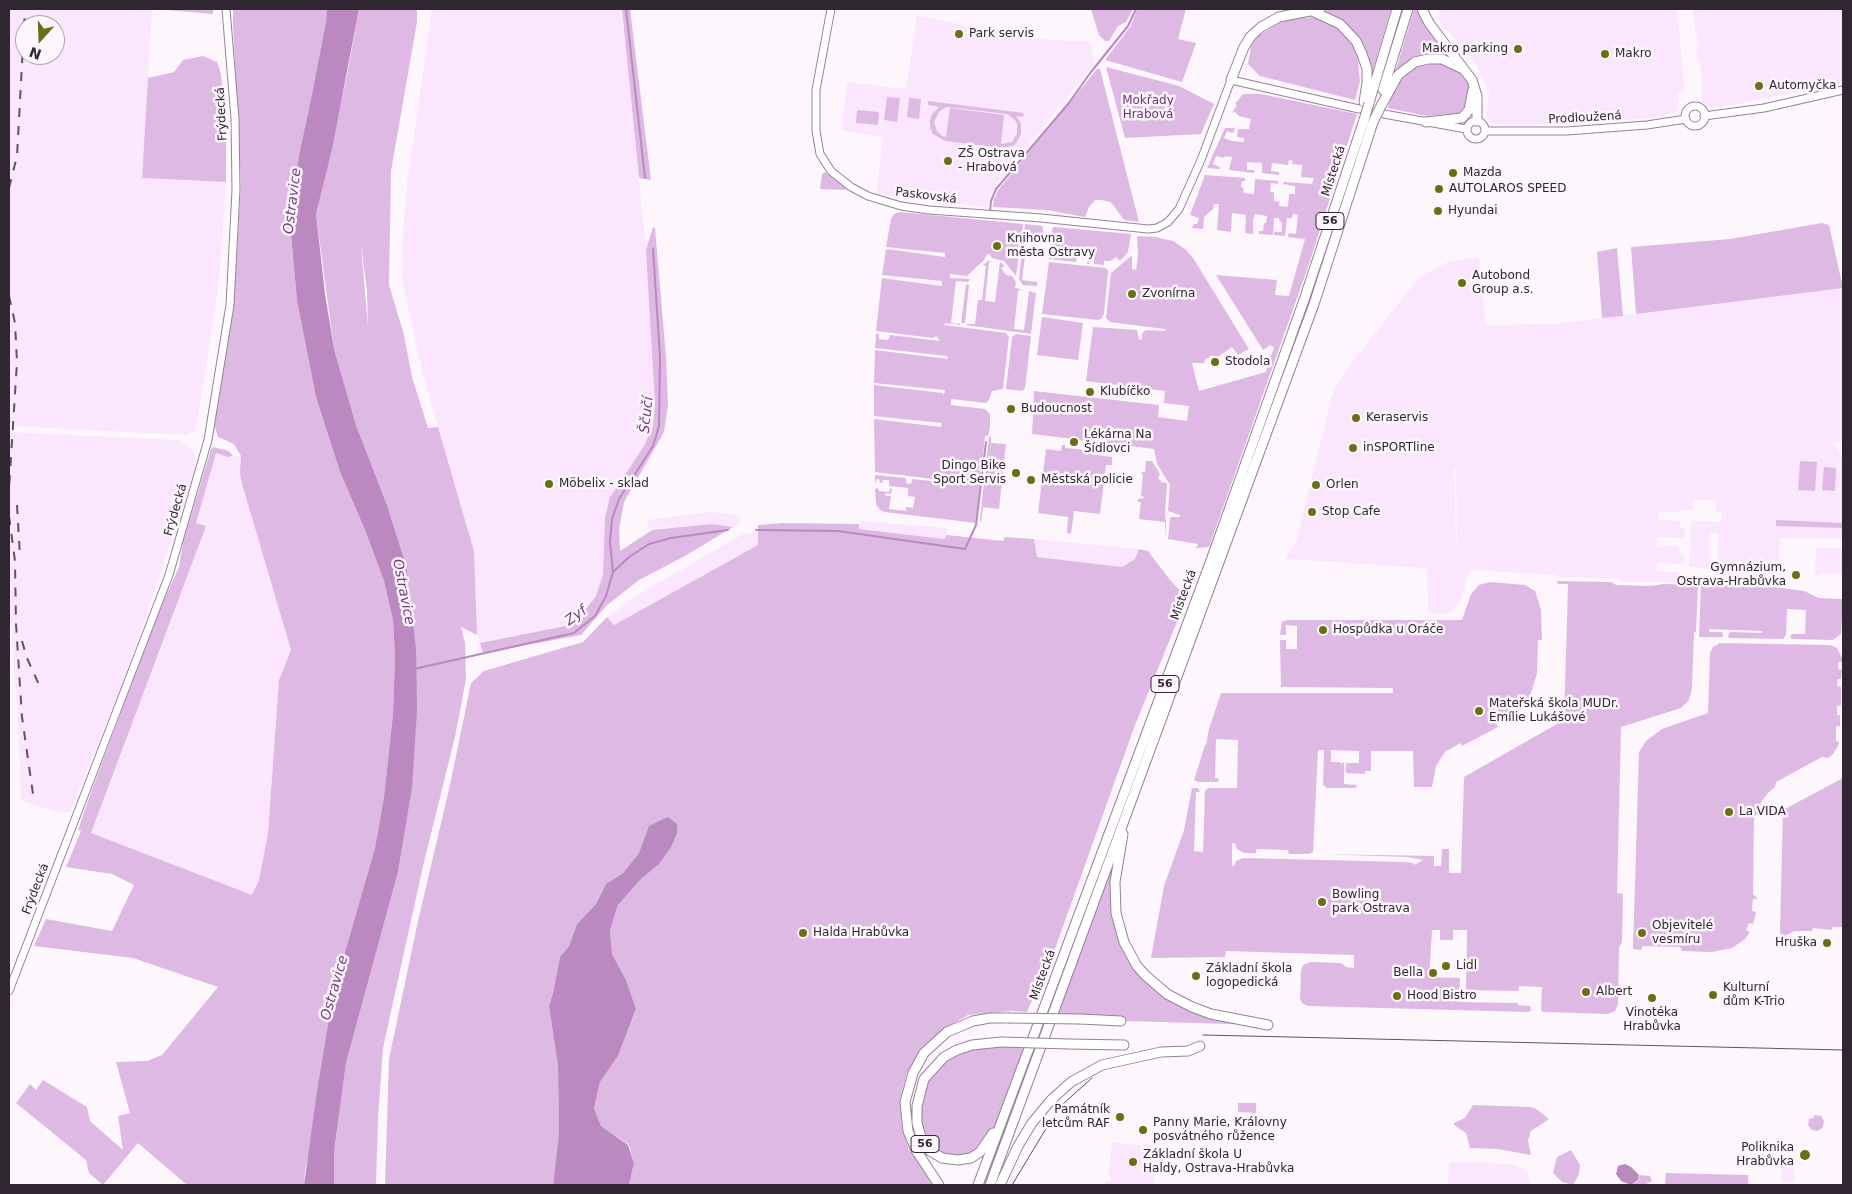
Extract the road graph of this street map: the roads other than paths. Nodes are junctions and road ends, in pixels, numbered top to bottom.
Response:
1 (226, 9) edge
2 (831, 9) edge
3 (1397, 9) edge
4 (1408, 9) edge
5 (1422, 9) edge
6 (1316, 10) edge
7 (1465, 70) junction
8 (1231, 80) junction
9 (1474, 85) junction
10 (1843, 90) edge
11 (1364, 105) junction
12 (1381, 108) junction
13 (1704, 116) junction
14 (1686, 120) junction
15 (1366, 121) junction
16 (1477, 121) junction
17 (1426, 122) junction
18 (1466, 129) junction
19 (1486, 131) junction
20 (1128, 809) junction
21 (9, 991) edge
22 (1121, 1021) dead end
23 (1268, 1025) dead end
24 (1124, 1045) dead end
25 (1200, 1046) dead end
26 (1022, 1066) junction
27 (939, 1185) edge
28 (978, 1185) edge
29 (990, 1185) edge
30 (1000, 1185) edge

1 - 21 main road, Frýdecká
2 - 8 main road, Paskovská
3 - 11 highway, Místecká / 56
4 - 12 highway
5 - 7 highway
6 - 8 highway
6 - 11 highway
7 - 9 highway
7 - 12 highway
8 - 11 main road
9 - 16 highway
9 - 17 highway
10 - 13 main road
11 - 15 highway, Místecká / 56, bridge
12 - 15 highway, bridge
12 - 17 main road
13 - 14 main road
13 - 14 main road
14 - 19 main road, Prodloužená
15 - 20 highway, Místecká / 56
15 - 26 highway, Místecká / 56
16 - 18 main road
16 - 19 main road
17 - 18 main road
18 - 19 main road
20 - 23 highway, 56
20 - 29 highway, Místecká / 56
22 - 27 highway, 56, bridge
24 - 26 highway, 56, bridge
25 - 30 highway
26 - 28 highway, Místecká / 56

